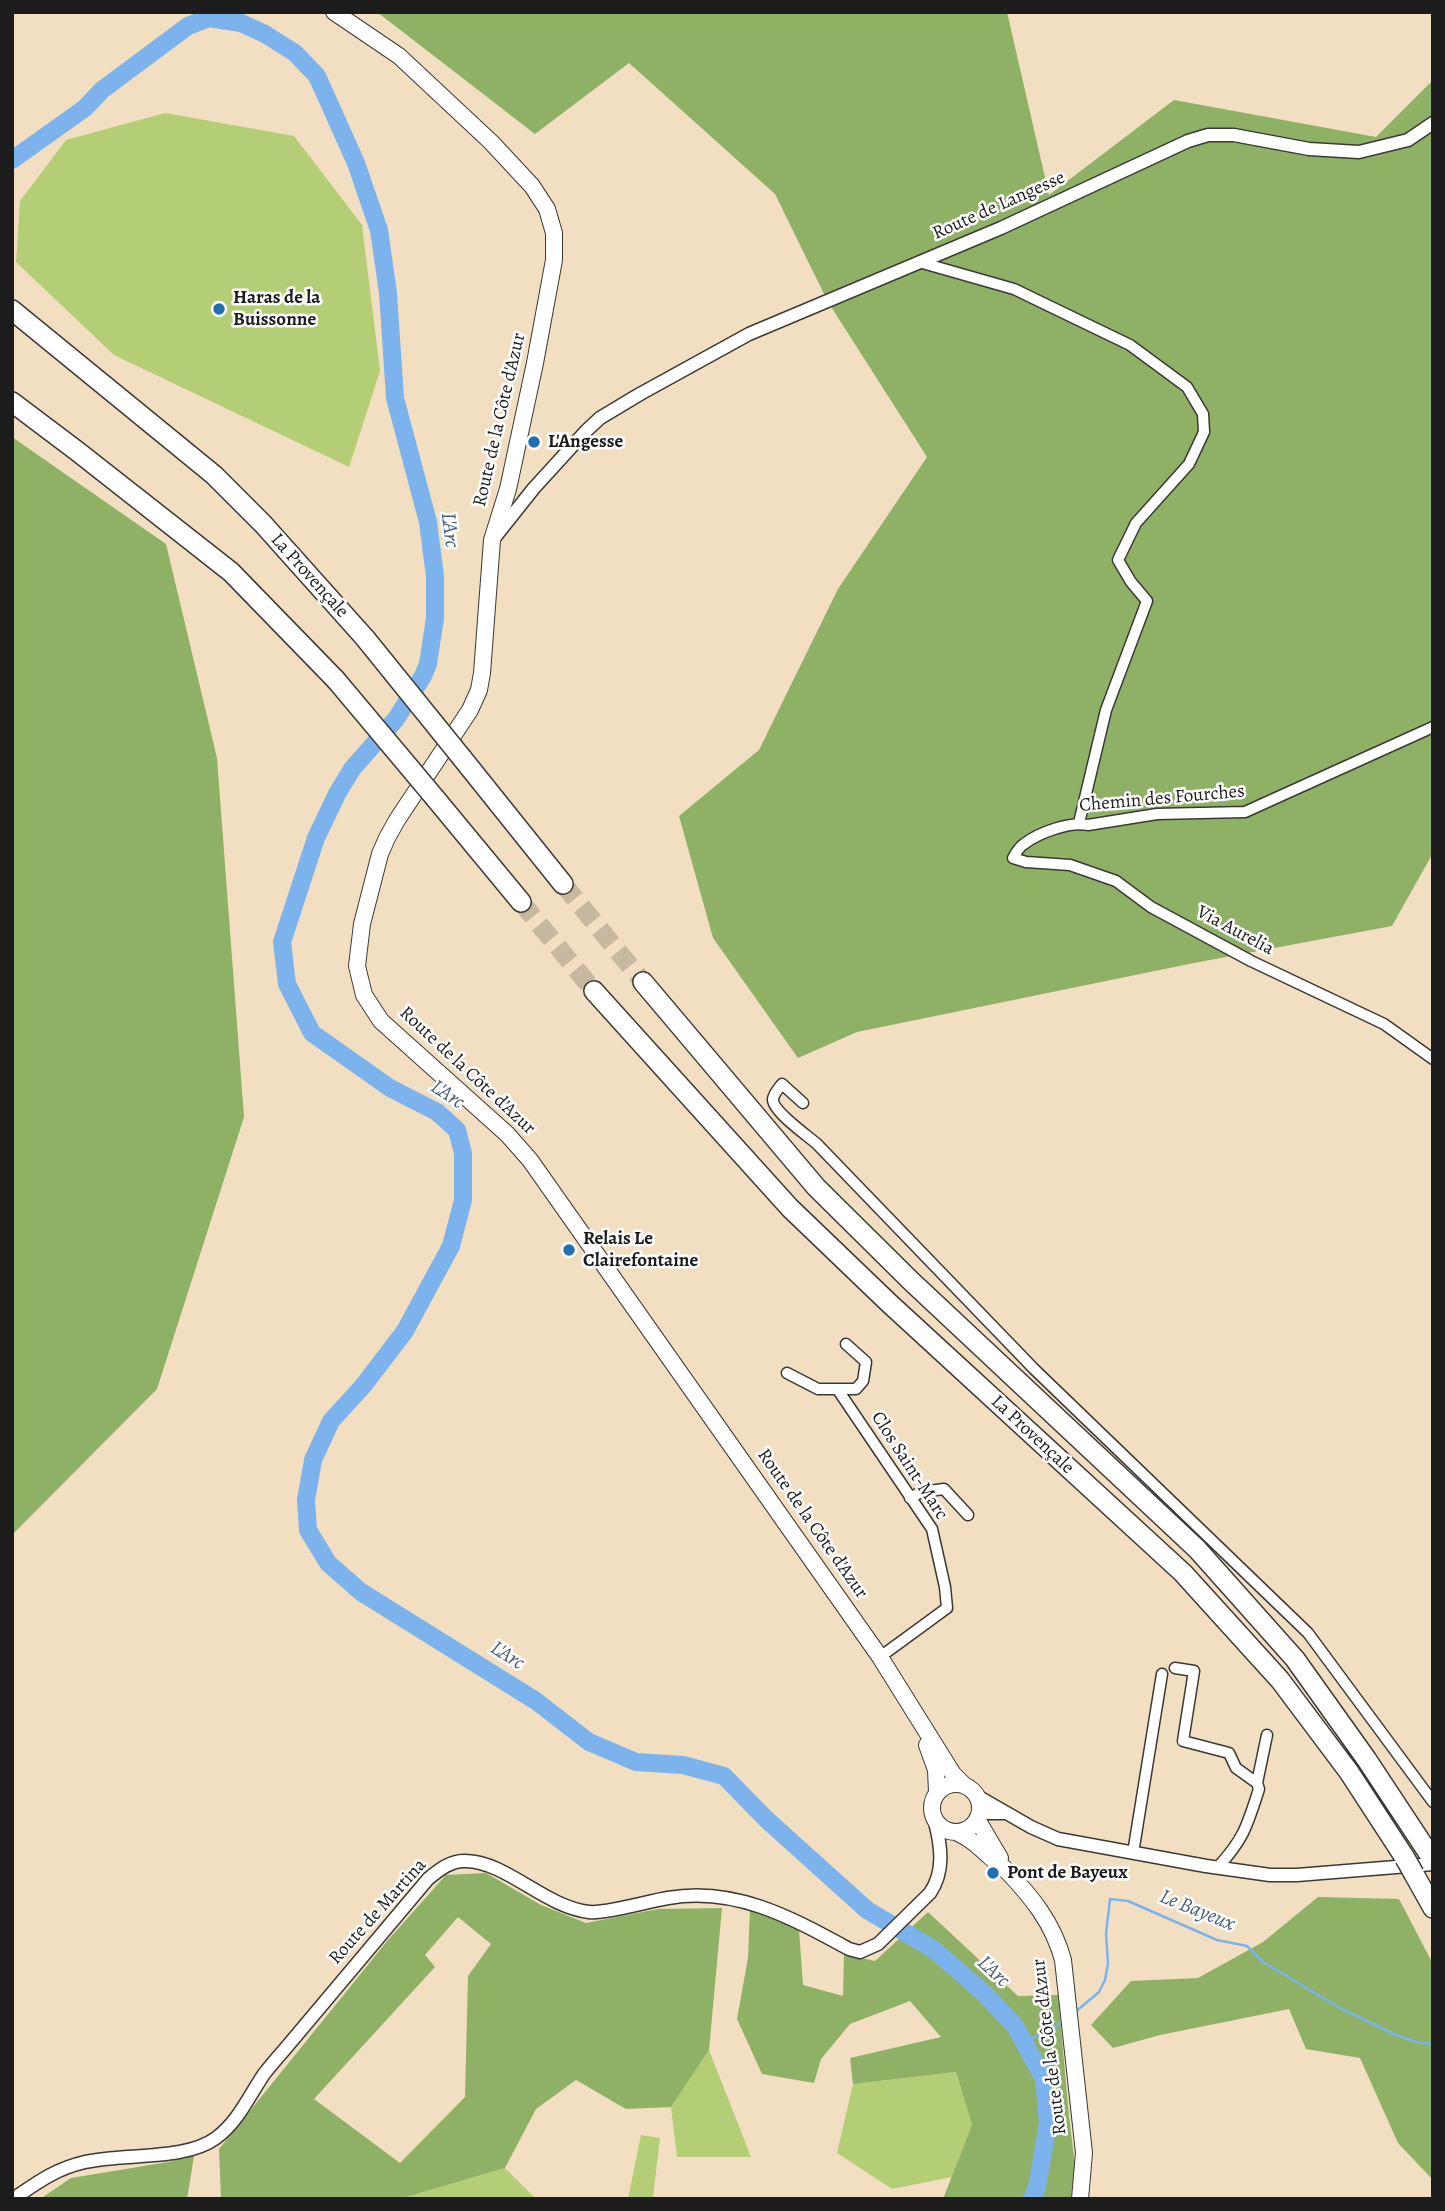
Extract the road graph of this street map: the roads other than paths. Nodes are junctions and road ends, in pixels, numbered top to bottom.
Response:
1 (334, 12) edge
2 (1433, 123) edge
3 (919, 262) junction
4 (12, 310) edge
5 (12, 402) edge
6 (492, 540) junction
7 (1433, 727) edge
8 (1079, 823) junction
9 (1013, 858) joint
10 (564, 884) tunnel mouth
11 (521, 902) tunnel mouth
12 (643, 982) tunnel mouth
13 (594, 991) tunnel mouth
14 (1433, 1059) edge
15 (803, 1103) dead end
16 (846, 1344) dead end
17 (787, 1373) dead end
18 (838, 1390) junction
19 (910, 1497) junction
20 (968, 1515) dead end
21 (880, 1657) junction
22 (1175, 1668) dead end
23 (1162, 1674) dead end
24 (918, 1716) junction
25 (1267, 1735) dead end
26 (1257, 1783) junction
27 (971, 1791) junction
28 (937, 1792) junction
29 (1433, 1802) edge
30 (1004, 1812) junction
31 (978, 1816) junction
32 (949, 1837) junction
33 (1133, 1853) junction
34 (1432, 1860) edge
35 (1004, 1867) junction
36 (1217, 1868) junction
37 (1433, 1908) edge
38 (13, 2199) edge
39 (1080, 2199) edge

1 - 6 main road, Route de la Côte d'Azur
2 - 3 street, Route de Langesse
3 - 6 street, Route de Langesse
3 - 8 street
4 - 10 highway, La Provençale, bridge
5 - 11 highway, bridge
6 - 21 main road, Route de la Côte d'Azur
7 - 8 street, Chemin des Fourches
8 - 9 street, Chemin des Fourches
9 - 14 street, Via Aurelia
12 - 34 highway, La Provençale
13 - 37 highway, La Provençale
15 - 29 street
16 - 18 street
17 - 18 street
18 - 19 street, Clos Saint-Marc
19 - 20 street
19 - 21 street, Clos Saint-Marc
21 - 24 main road, Route de la Côte d'Azur
22 - 26 street
23 - 33 street
24 - 27 main road, Route de la Côte d'Azur
24 - 28 main road, Route de la Côte d'Azur
25 - 26 street
26 - 36 street
27 - 28 main road
27 - 30 street
27 - 31 main road
28 - 32 main road
30 - 31 street
30 - 33 street
31 - 32 main road
31 - 35 main road, Route de la Côte d'Azur
32 - 35 main road, Route de la Côte d'Azur
32 - 38 street, Route de Martina
33 - 36 street
34 - 36 street
35 - 39 main road, Route de la Côte d'Azur

